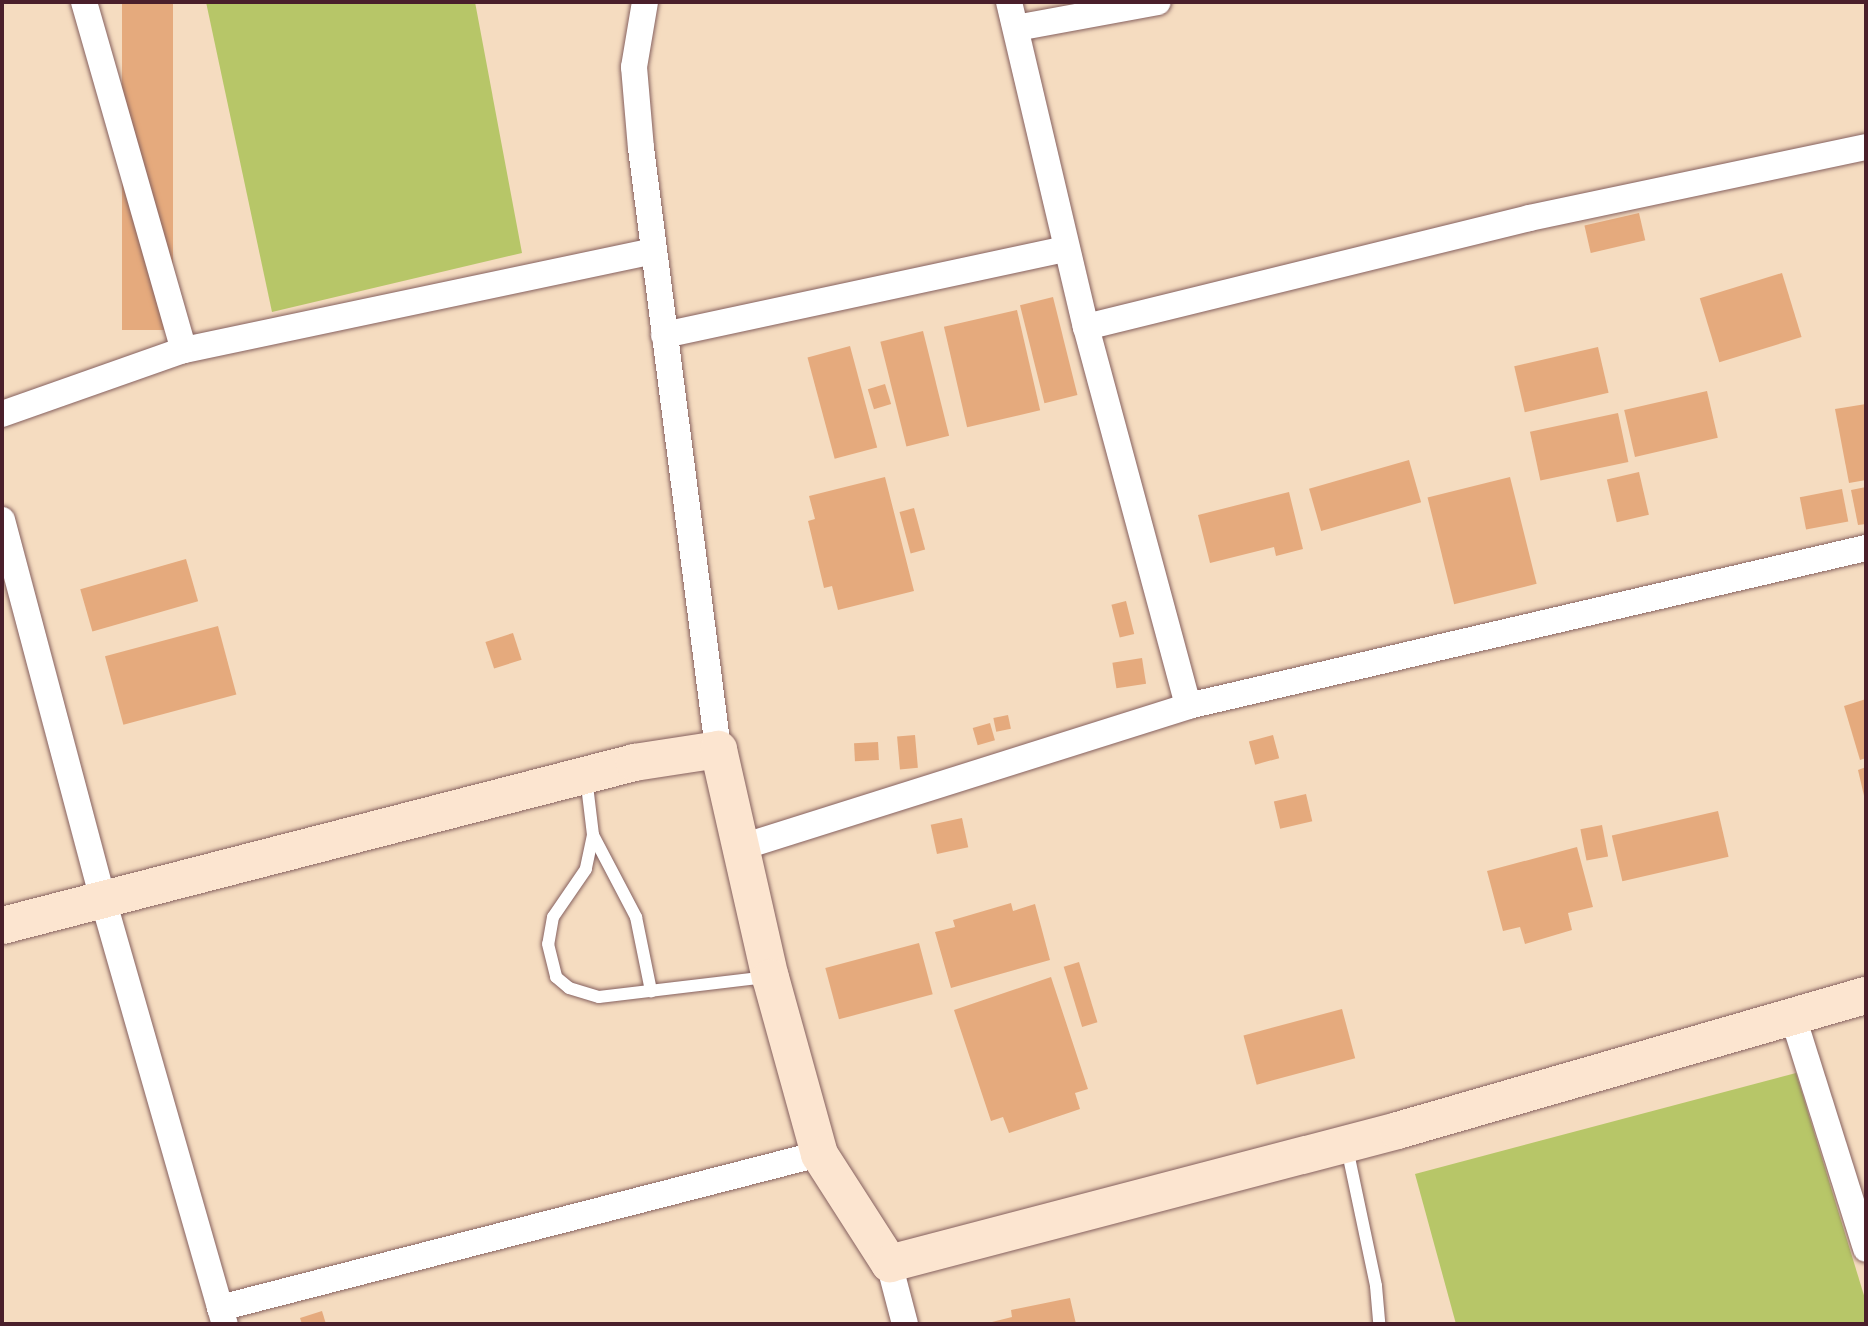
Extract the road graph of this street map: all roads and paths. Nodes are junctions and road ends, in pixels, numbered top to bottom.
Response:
1 (84, 2) edge
2 (645, 2) edge
3 (1009, 2) edge
4 (1158, 2) edge
5 (1016, 29) junction
6 (1866, 147) edge
7 (1066, 249) junction
8 (652, 251) junction
9 (1086, 327) junction
10 (664, 335) junction
11 (184, 350) junction
12 (2, 414) edge
13 (2, 520) edge
14 (1866, 548) edge
15 (1188, 706) junction
16 (718, 749) junction
17 (586, 775) junction
18 (593, 835) junction
19 (739, 848) junction
20 (102, 896) junction
21 (2, 925) edge
22 (770, 976) junction
23 (651, 991) junction
24 (1866, 995) edge
25 (1793, 1017) junction
26 (1346, 1144) junction
27 (820, 1154) junction
28 (1866, 1250) edge
29 (889, 1263) junction
30 (222, 1316) edge
31 (905, 1324) edge
32 (1379, 1324) edge

1 - 11 street
2 - 8 street
3 - 5 street
4 - 5 street
5 - 7 street
6 - 9 street
7 - 9 street
7 - 10 street
8 - 10 street
8 - 11 street
9 - 15 street
10 - 16 street
11 - 12 street
13 - 20 street
14 - 15 street
15 - 19 street
16 - 17 street
16 - 19 street
17 - 18 lane
17 - 20 street
18 - 23 lane
18 - 23 lane
19 - 22 street
20 - 21 street
20 - 30 street
22 - 23 lane
22 - 27 street
24 - 25 street
25 - 26 street
25 - 28 street
26 - 29 street
26 - 32 lane
27 - 29 street
27 - 30 street
29 - 31 street

